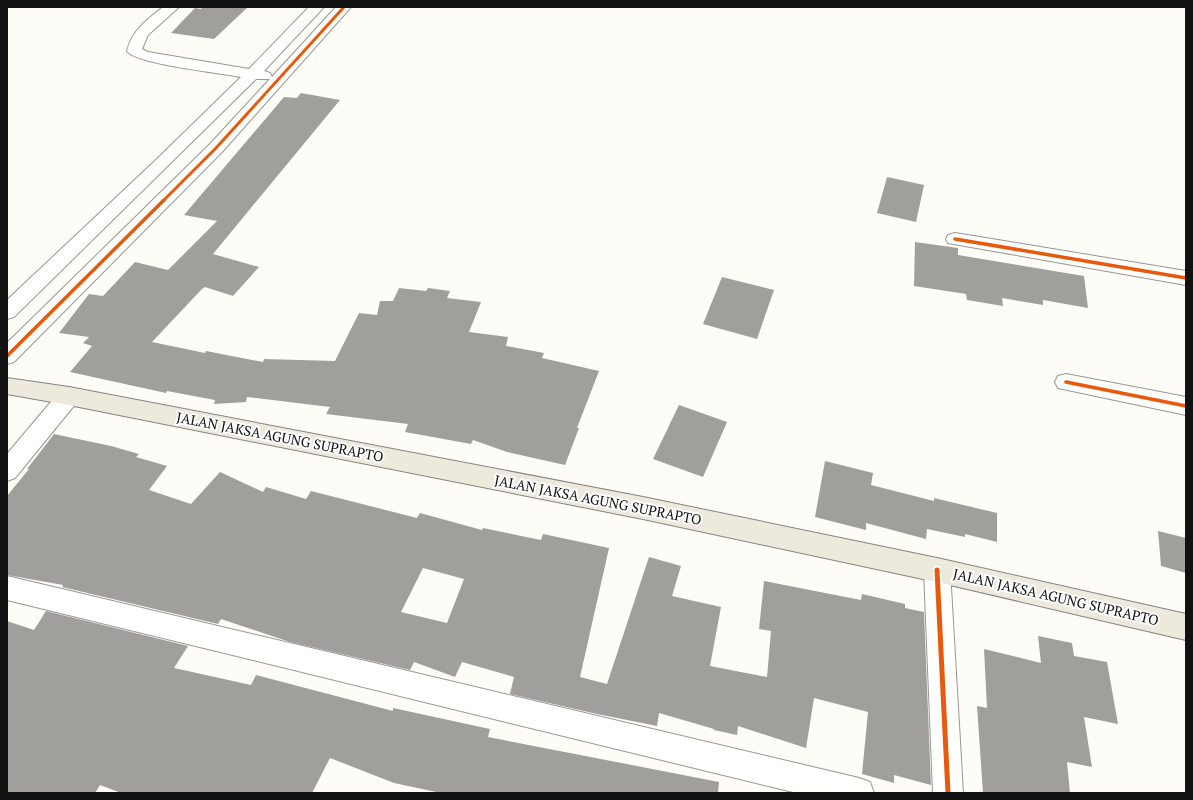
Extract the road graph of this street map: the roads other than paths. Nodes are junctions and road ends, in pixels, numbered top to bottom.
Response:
1 (172, 7) edge
2 (317, 7) edge
3 (344, 7) edge
4 (254, 74) junction
5 (279, 78) junction
6 (955, 239) dead end
7 (78, 245) junction
8 (111, 253) junction
9 (1186, 278) edge
10 (7, 312) edge
11 (7, 356) edge
12 (1066, 382) dead end
13 (7, 386) edge
14 (69, 396) junction
15 (1186, 406) edge
16 (7, 471) edge
17 (937, 570) junction
18 (7, 588) edge
19 (1186, 627) edge
20 (859, 793) edge
21 (948, 793) edge

1 - 4 street
2 - 4 street
3 - 5 street
4 - 5 street
4 - 7 street
5 - 8 street
6 - 9 street
7 - 8 street
7 - 10 street
8 - 11 street
12 - 15 street
13 - 14 main road, JALAN JAKSA AGUNG SUPRAPTO
14 - 16 street
14 - 17 main road, JALAN JAKSA AGUNG SUPRAPTO
17 - 19 main road, JALAN JAKSA AGUNG SUPRAPTO
17 - 21 street
18 - 20 street

